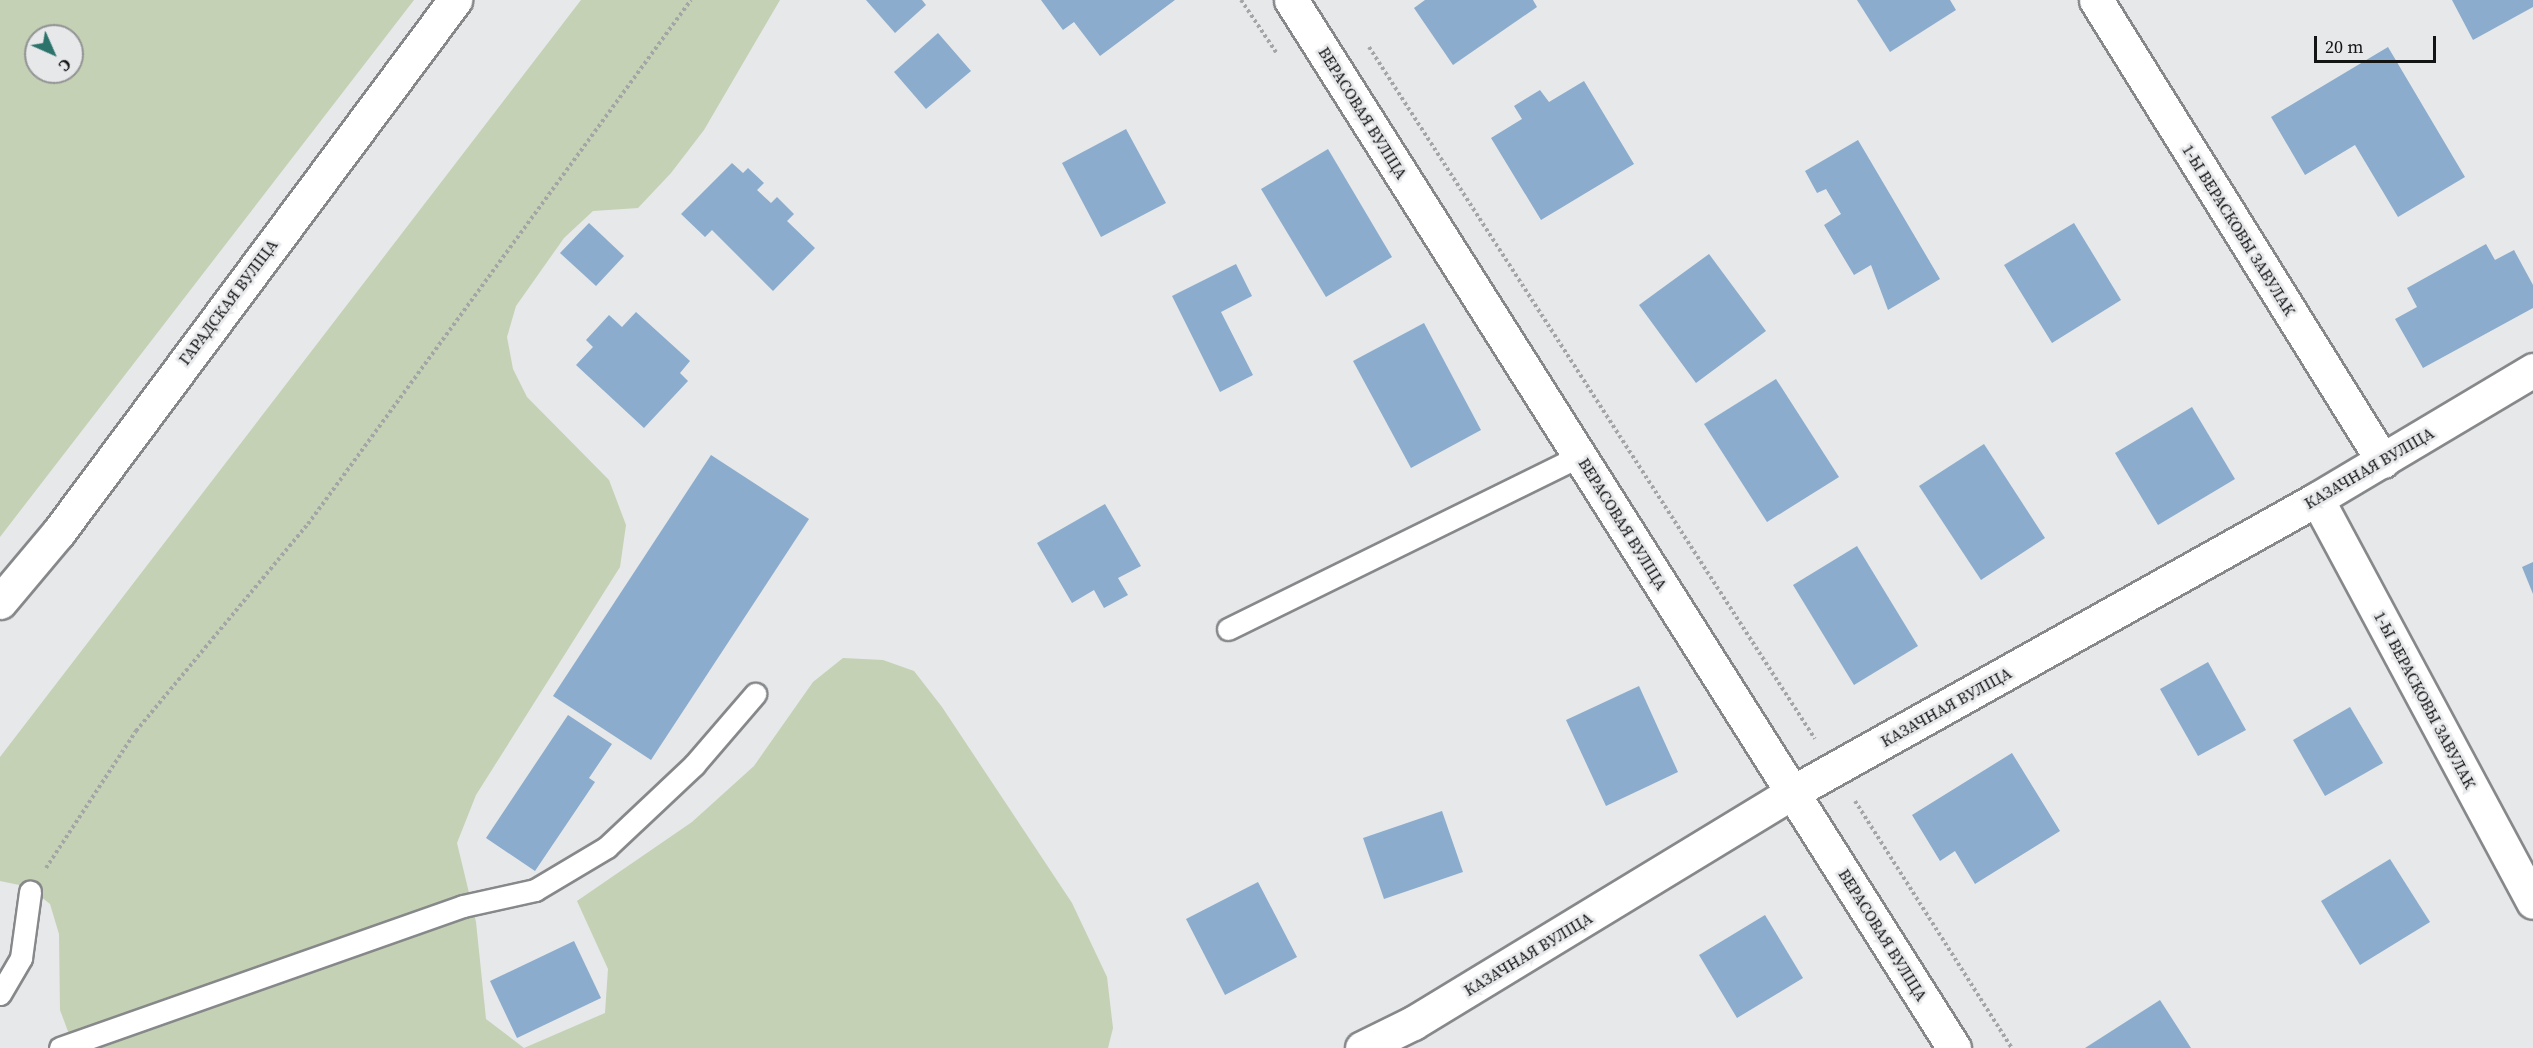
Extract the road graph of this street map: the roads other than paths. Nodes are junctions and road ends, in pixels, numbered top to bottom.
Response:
1 (455, 0) edge
2 (1291, 0) edge
3 (2096, 0) edge
4 (2533, 370) edge
5 (1580, 456) junction
6 (2383, 460) junction
7 (2317, 499) junction
8 (0, 602) edge
9 (1228, 629) dead end
10 (755, 694) dead end
11 (1793, 792) junction
12 (30, 892) road end
13 (2533, 902) edge
14 (0, 994) edge
15 (60, 1048) edge
16 (1362, 1048) edge
17 (1954, 1048) edge

1 - 8 street, ГАРАДСКАЯ ВУЛІЦА
2 - 5 street, ВЕРАСОВАЯ ВУЛІЦА
3 - 6 street, 1-Ы ВЕРАСКОВЫ ЗАВУЛАК
4 - 6 street, КАЗАЧНАЯ ВУЛІЦА
5 - 9 lane
5 - 11 street, ВЕРАСОВАЯ ВУЛІЦА
6 - 7 street, КАЗАЧНАЯ ВУЛІЦА
7 - 11 street, КАЗАЧНАЯ ВУЛІЦА
7 - 13 street, 1-Ы ВЕРАСКОВЫ ЗАВУЛАК
10 - 15 lane
11 - 16 street, КАЗАЧНАЯ ВУЛІЦА
11 - 17 street, ВЕРАСОВАЯ ВУЛІЦА
12 - 14 lane

